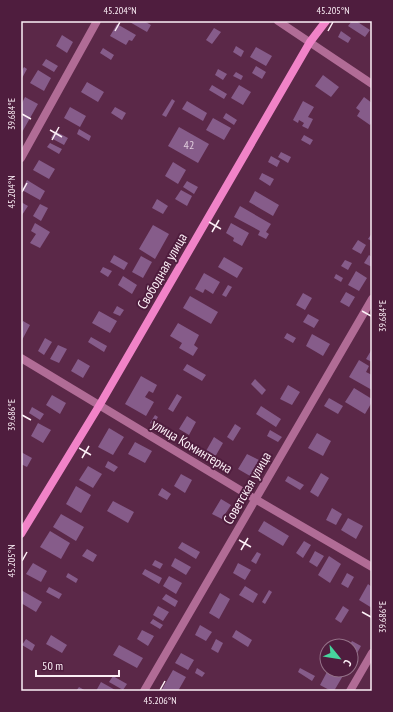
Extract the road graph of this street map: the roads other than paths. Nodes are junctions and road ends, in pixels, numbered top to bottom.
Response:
1 (97, 21) edge
2 (278, 21) edge
3 (326, 21) edge
4 (310, 42) junction
5 (372, 84) edge
6 (21, 158) edge
7 (372, 299) edge
8 (21, 358) edge
9 (99, 406) junction
10 (255, 499) junction
11 (21, 534) edge
12 (372, 567) edge
13 (372, 653) edge
14 (144, 691) edge
15 (350, 691) edge

1 - 6 street
2 - 4 street
3 - 4 street, Свободная улица
4 - 5 street
4 - 9 street, Свободная улица
7 - 10 street, Советская улица
8 - 9 street, улица Коминтерна
9 - 10 street, улица Коминтерна
9 - 11 street, Свободная улица
10 - 12 street, улица Коминтерна
10 - 14 street, Советская улица
13 - 15 street

